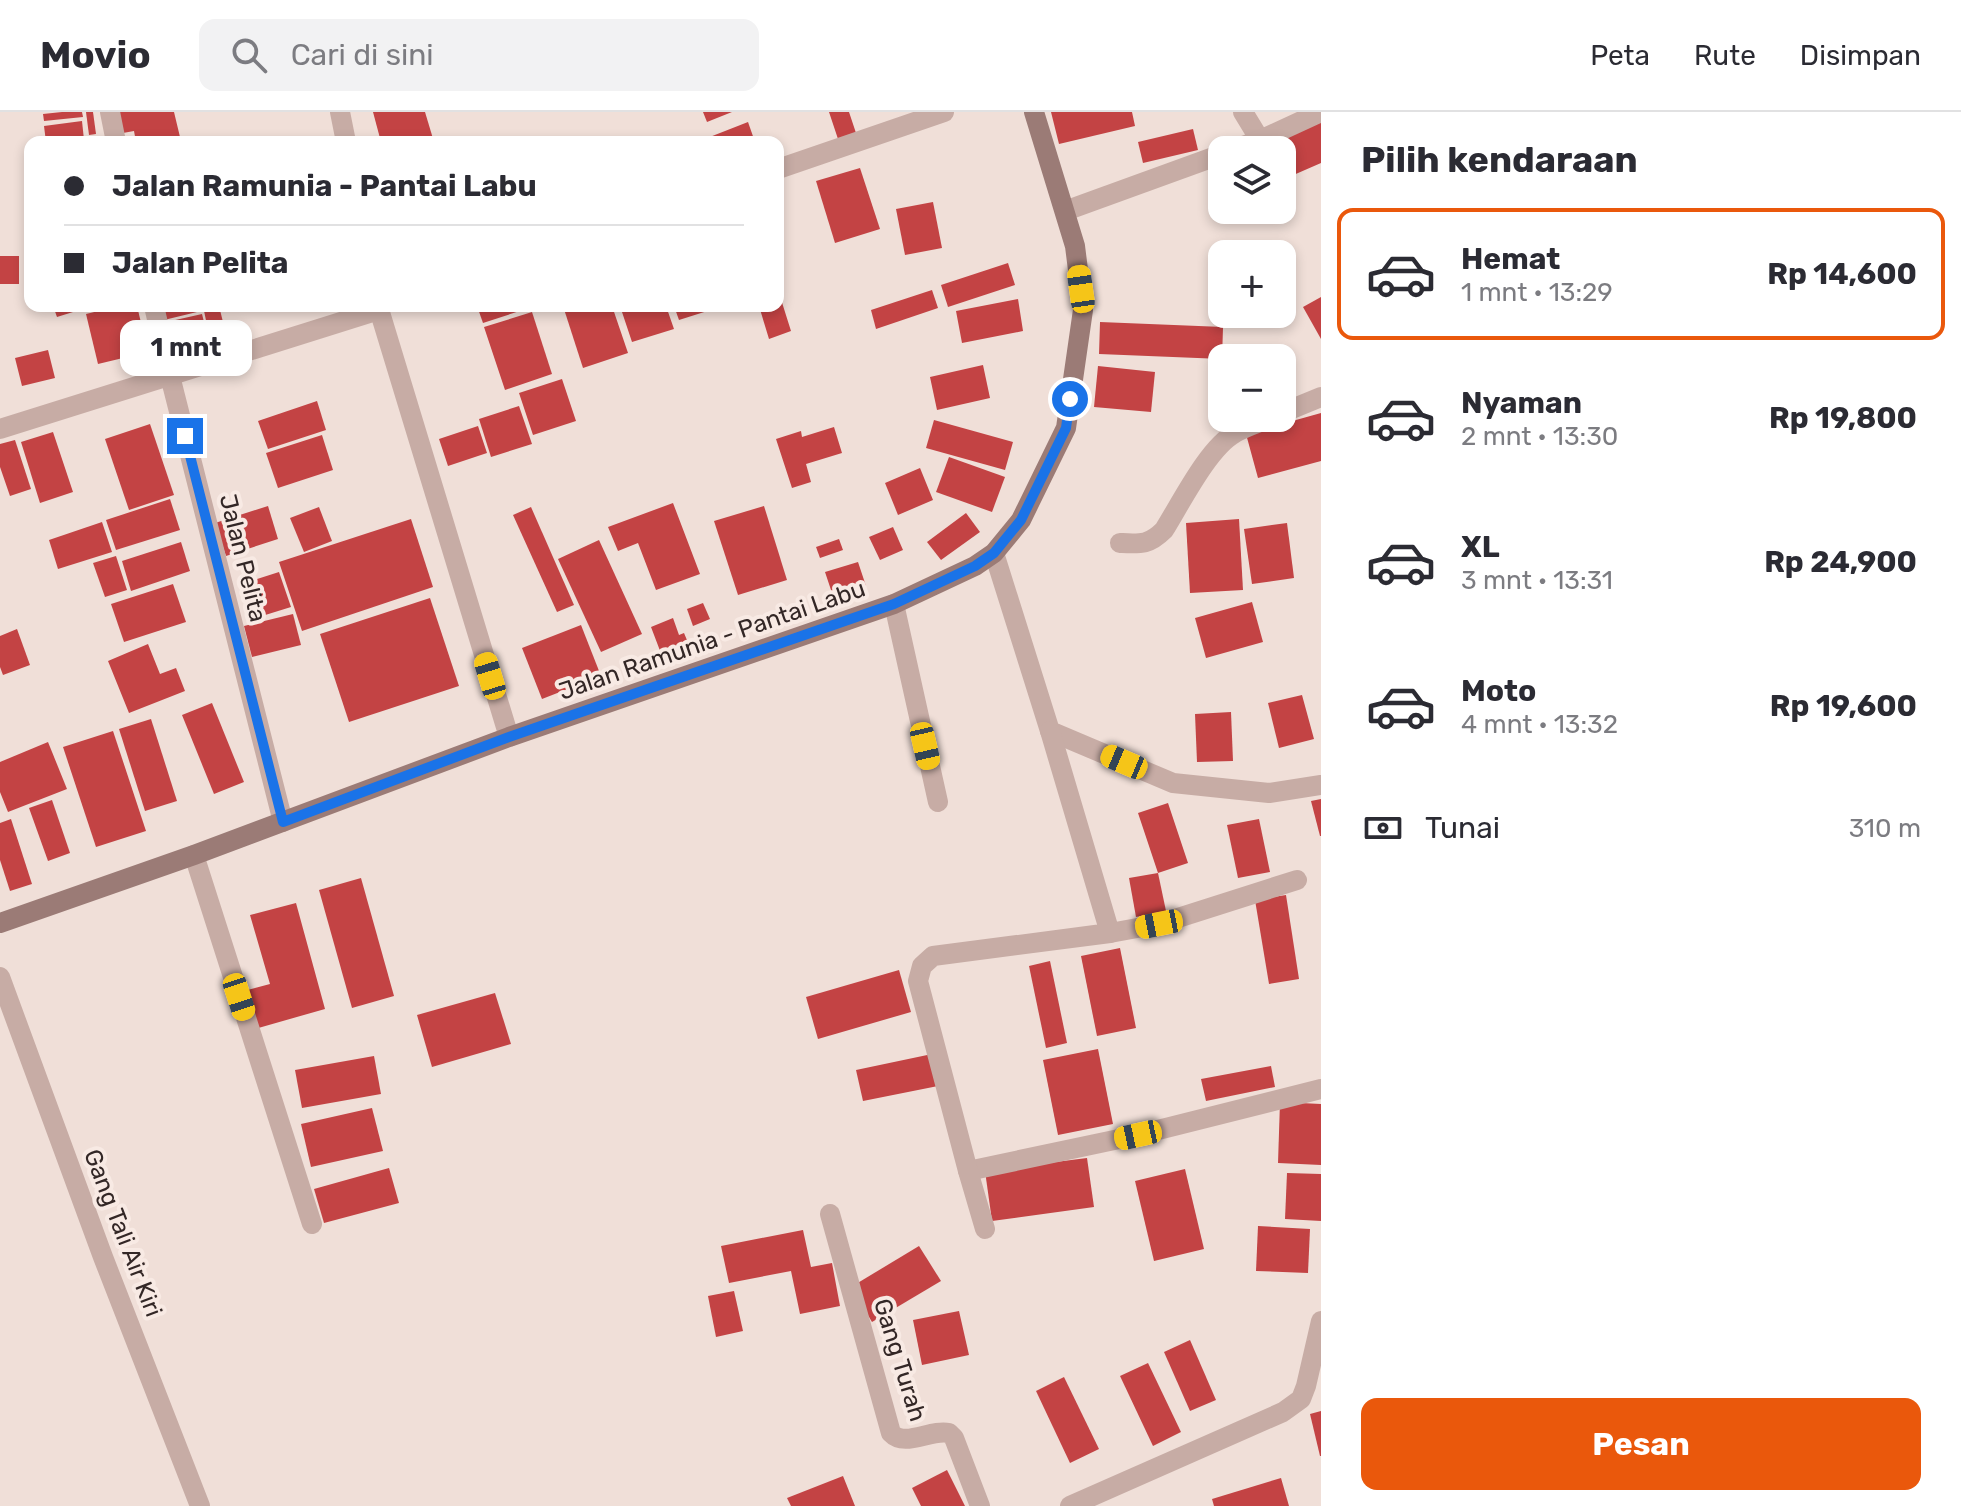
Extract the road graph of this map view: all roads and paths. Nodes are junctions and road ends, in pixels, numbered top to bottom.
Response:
1 (110, 112) edge
2 (340, 112) edge
3 (944, 112) edge
4 (1034, 112) edge
5 (1243, 112) edge
6 (1321, 112) edge
7 (115, 136) edge
8 (345, 136) edge
9 (1258, 136) edge
10 (1269, 136) edge
11 (1208, 159) edge
12 (784, 167) edge
13 (1065, 211) junction
14 (155, 312) edge
15 (367, 312) edge
16 (380, 312) edge
17 (170, 376) junction
18 (1321, 397) edge
19 (1296, 407) edge
20 (0, 429) edge
21 (1236, 432) edge
22 (1120, 543) dead end
23 (994, 553) junction
24 (894, 604) junction
25 (1050, 731) junction
26 (509, 737) junction
27 (1321, 785) edge
28 (938, 802) dead end
29 (283, 822) junction
30 (194, 855) junction
31 (1297, 880) dead end
32 (0, 923) edge
33 (1110, 933) junction
34 (0, 977) edge
35 (1321, 1089) edge
36 (968, 1171) junction
37 (830, 1214) dead end
38 (312, 1224) dead end
39 (985, 1229) dead end
40 (1321, 1321) edge
41 (1316, 1367) edge
42 (200, 1506) edge
43 (980, 1506) edge
44 (1070, 1506) edge

1 - 7 street
2 - 8 street
3 - 12 street
4 - 13 main road, Jalan Ramunia - Pantai Labu
5 - 9 street
6 - 10 street
11 - 13 street
13 - 23 main road, Jalan Ramunia - Pantai Labu
14 - 17 street, Jalan Pelita
15 - 17 street
16 - 26 street
17 - 20 street
17 - 29 street, Jalan Pelita
18 - 19 street
21 - 22 street
23 - 24 main road, Jalan Ramunia - Pantai Labu
23 - 25 street
24 - 26 main road, Jalan Ramunia - Pantai Labu
24 - 28 street
25 - 27 street
25 - 33 street
26 - 29 main road, Jalan Ramunia - Pantai Labu
29 - 30 main road, Jalan Ramunia - Pantai Labu
30 - 32 main road, Jalan Ramunia - Pantai Labu
30 - 38 street
31 - 33 street
33 - 36 street
34 - 42 street, Gang Tali Air Kiri
35 - 36 street
36 - 39 street
37 - 43 street, Gang Turah
40 - 41 street
41 - 44 street

